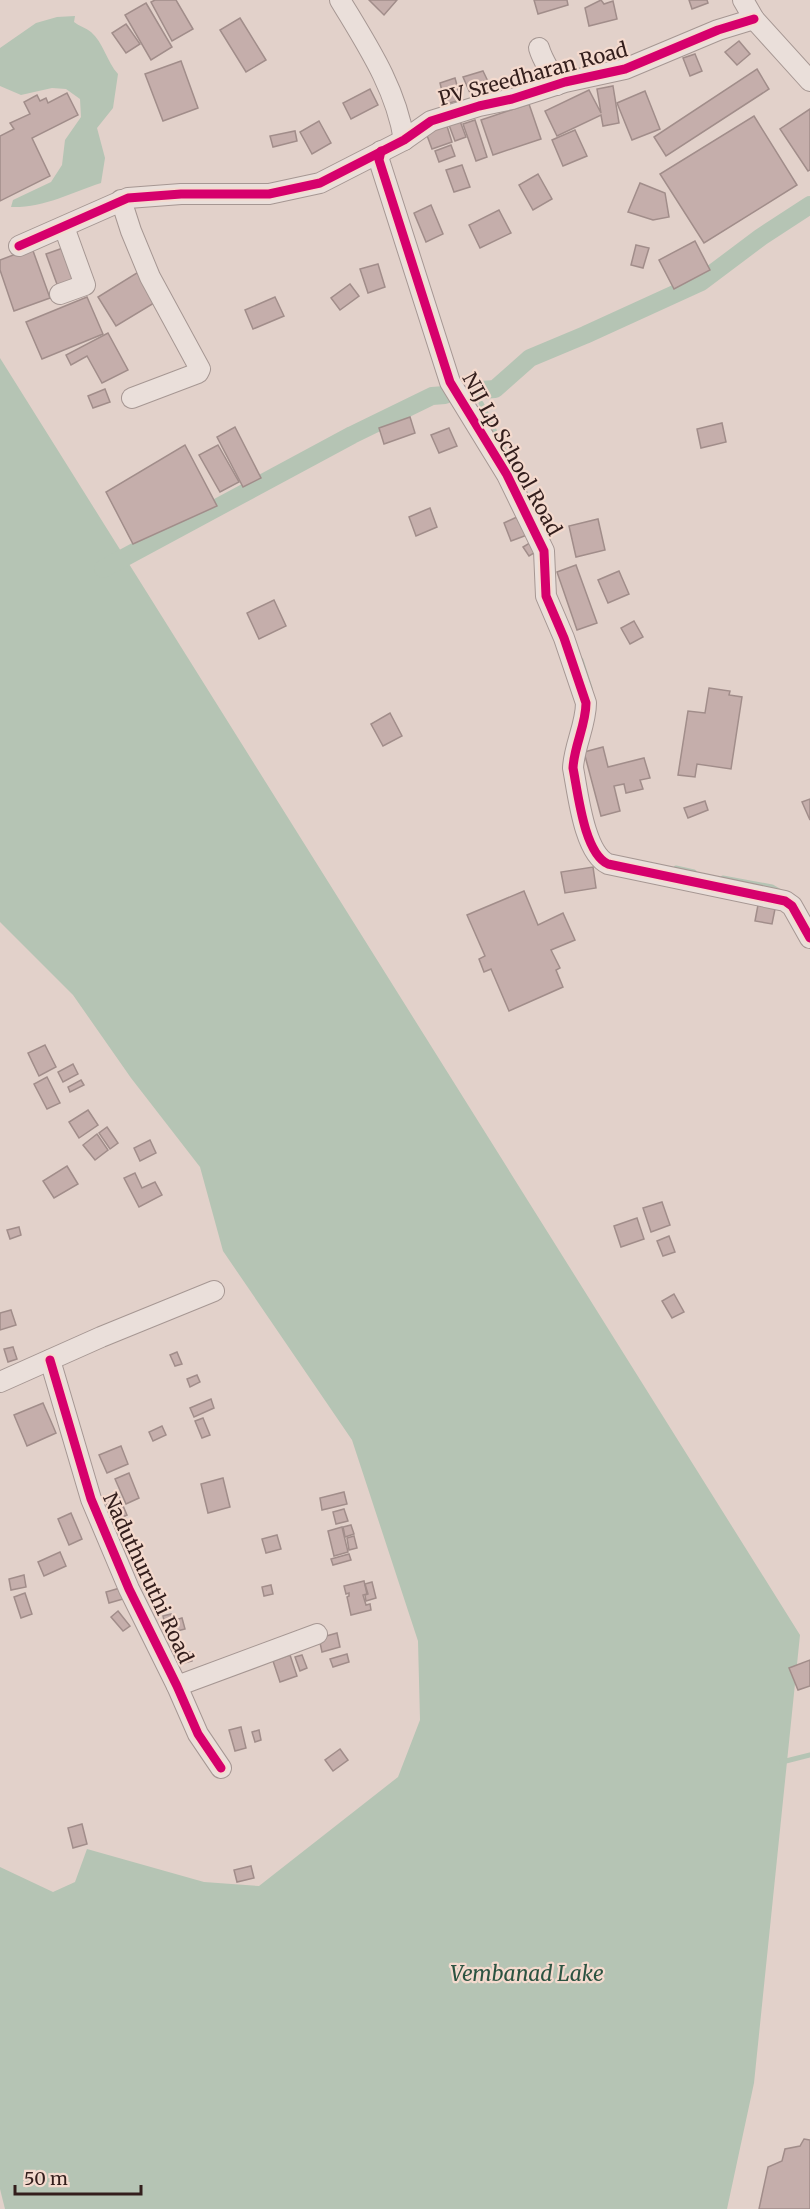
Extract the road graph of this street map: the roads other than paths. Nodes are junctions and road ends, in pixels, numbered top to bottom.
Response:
1 (340, 0) edge
2 (743, 0) edge
3 (754, 19) junction
4 (539, 48) dead end
5 (810, 81) edge
6 (557, 85) junction
7 (404, 140) junction
8 (381, 151) junction
9 (121, 200) junction
10 (64, 227) junction
11 (19, 246) dead end
12 (60, 294) dead end
13 (132, 398) dead end
14 (810, 938) edge
15 (214, 1291) dead end
16 (50, 1360) junction
17 (0, 1382) edge
18 (317, 1634) dead end
19 (177, 1686) junction
20 (221, 1768) dead end

1 - 7 street
2 - 3 street
3 - 5 street
3 - 6 street, PV Sreedharan Road
4 - 6 street
6 - 7 street, PV Sreedharan Road
7 - 8 street, PV Sreedharan Road
8 - 9 street, PV Sreedharan Road
8 - 14 street, NIJ Lp School Road
9 - 10 street, PV Sreedharan Road
9 - 13 street
10 - 11 street, PV Sreedharan Road
10 - 12 street
15 - 16 street
16 - 17 street
16 - 19 street, Naduthuruthi Road
18 - 19 street
19 - 20 street, Naduthuruthi Road

